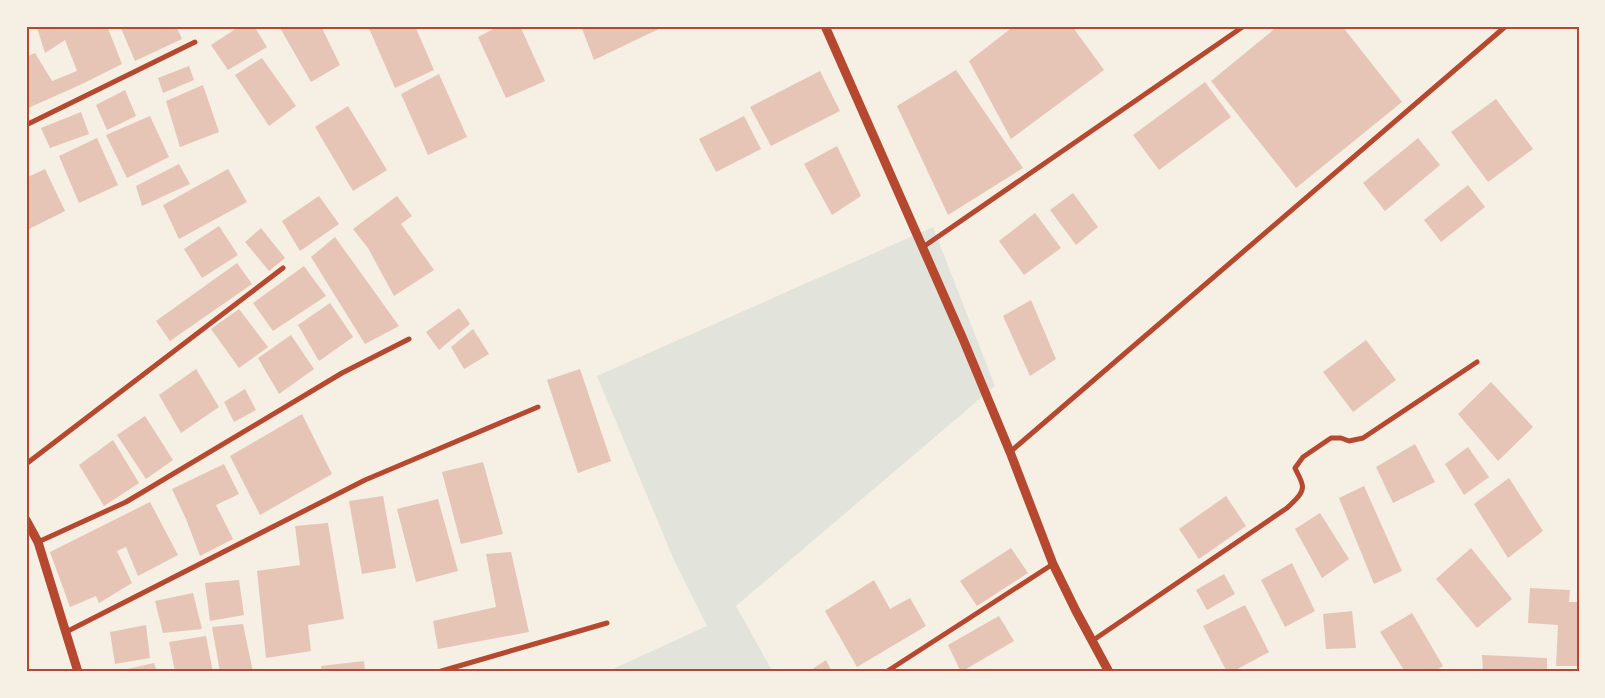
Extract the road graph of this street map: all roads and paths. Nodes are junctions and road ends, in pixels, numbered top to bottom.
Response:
1 (825, 26) edge
2 (1244, 26) edge
3 (1506, 26) edge
4 (196, 42) dead end
5 (26, 125) edge
6 (923, 247) junction
7 (283, 268) dead end
8 (409, 339) dead end
9 (1477, 362) dead end
10 (538, 407) dead end
11 (1010, 452) junction
12 (26, 464) edge
13 (26, 520) edge
14 (38, 542) junction
15 (1053, 564) junction
16 (607, 622) dead end
17 (65, 632) junction
18 (1092, 641) junction
19 (78, 672) edge
20 (438, 672) edge
21 (886, 672) edge
22 (1109, 672) edge

1 - 6 street
2 - 6 street
3 - 11 street
4 - 5 street
6 - 11 street
7 - 12 street
8 - 14 street
9 - 18 street
10 - 17 street
11 - 15 street
13 - 14 street
14 - 17 street
15 - 18 street
15 - 21 street
16 - 20 street
17 - 19 street
18 - 22 street

